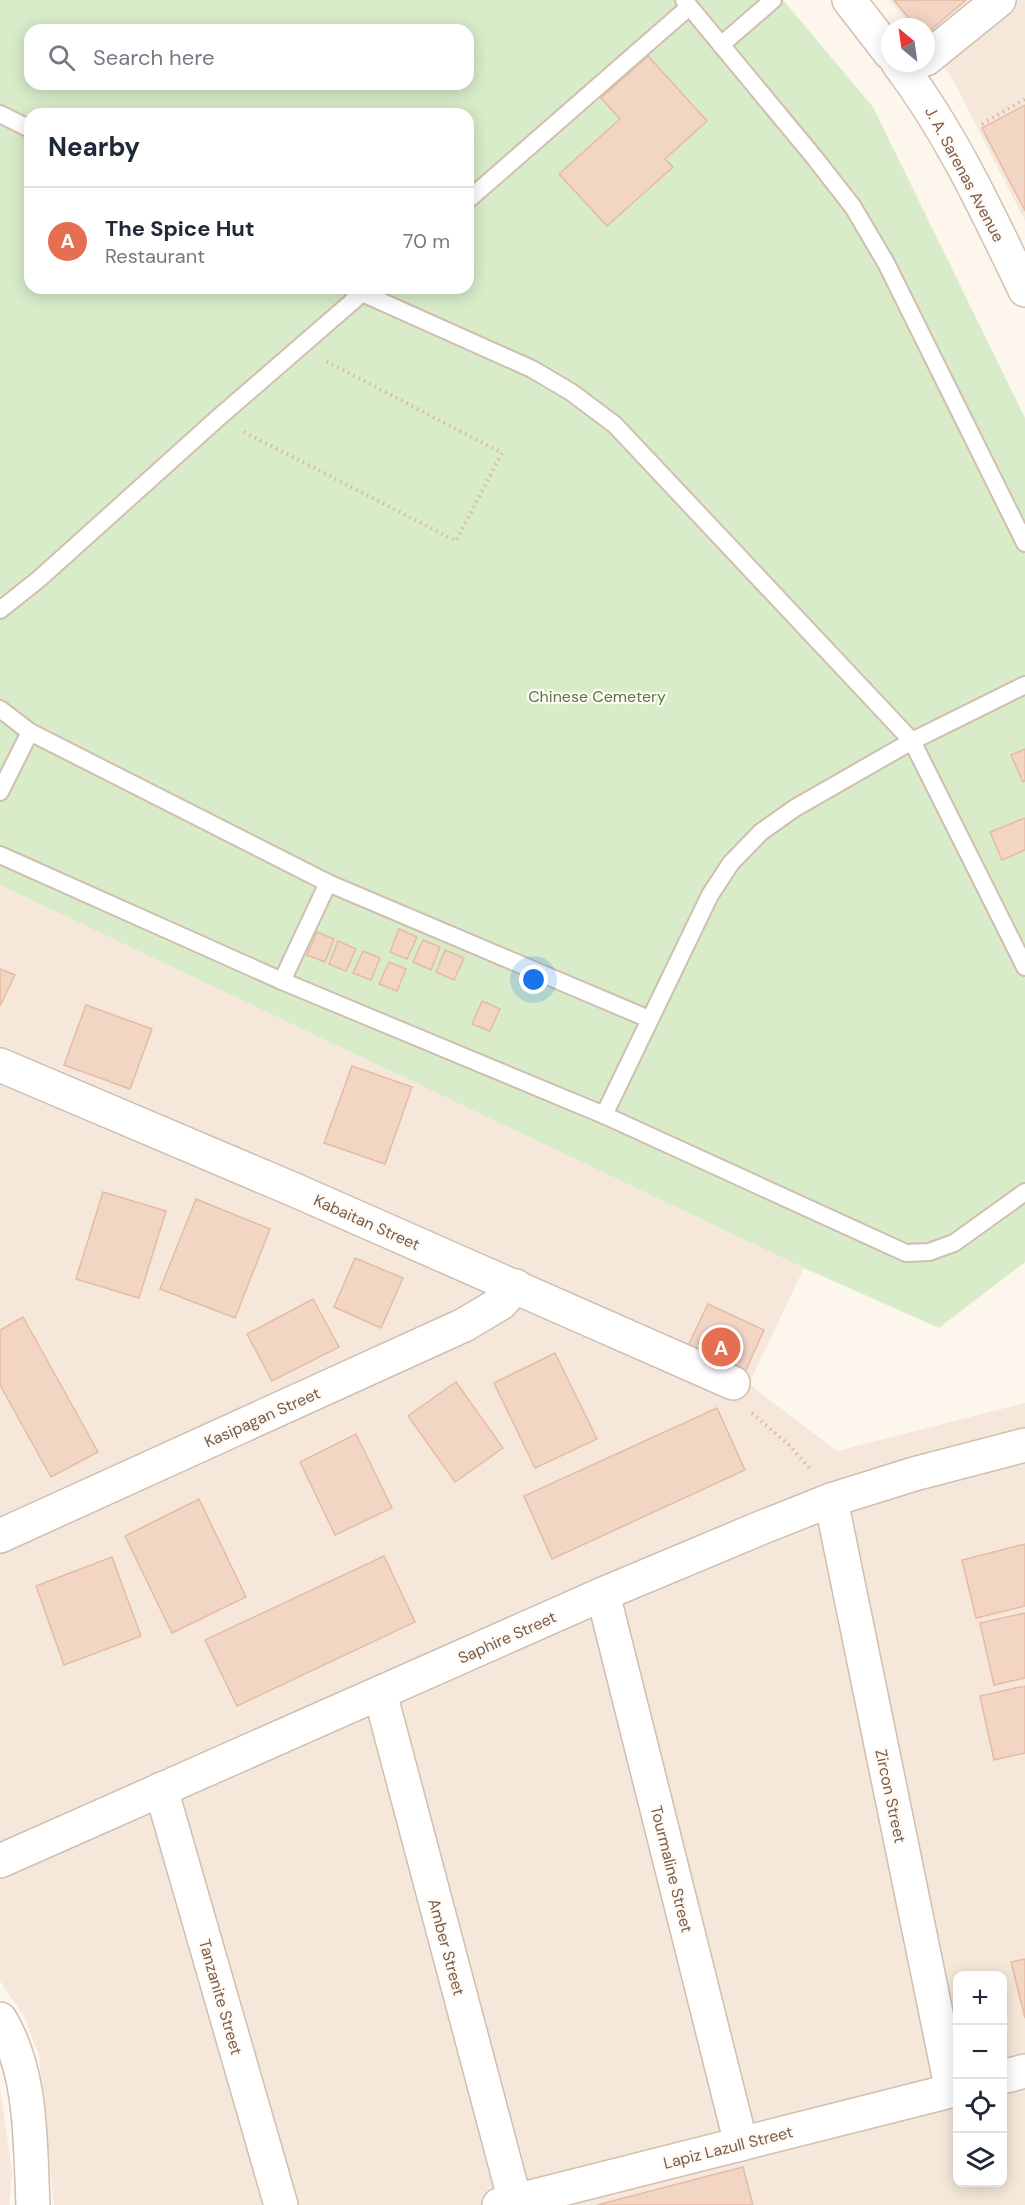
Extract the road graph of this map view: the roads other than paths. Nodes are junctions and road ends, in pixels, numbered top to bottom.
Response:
1 (773, 0) edge
2 (849, 0) edge
3 (999, 0) edge
4 (686, 3) edge
5 (881, 34) edge
6 (935, 44) edge
7 (721, 45) junction
8 (913, 72) edge
9 (0, 114) edge
10 (24, 126) edge
11 (474, 195) edge
12 (1025, 290) edge
13 (356, 294) edge
14 (369, 294) edge
15 (1025, 543) edge
16 (0, 610) edge
17 (1025, 684) edge
18 (0, 709) edge
19 (30, 732) junction
20 (912, 741) junction
21 (0, 792) edge
22 (0, 855) edge
23 (328, 883) junction
24 (1025, 967) edge
25 (282, 981) junction
26 (649, 1020) junction
27 (0, 1065) edge
28 (604, 1115) junction
29 (1025, 1192) edge
30 (516, 1286) junction
31 (740, 1396) road end
32 (1025, 1445) edge
33 (831, 1500) junction
34 (0, 1536) edge
35 (603, 1594) junction
36 (380, 1693) junction
37 (161, 1790) junction
38 (0, 1861) edge
39 (0, 2019) edge
40 (1025, 2071) edge
41 (1007, 2076) edge
42 (953, 2085) edge
43 (953, 2090) edge
44 (741, 2144) junction
45 (507, 2203) edge
46 (33, 2205) edge
47 (281, 2205) edge

1 - 7 lane
2 - 5 street, J. A. Sarenas Avenue
3 - 6 street
4 - 7 lane
4 - 11 lane
7 - 15 lane
8 - 12 street, J. A. Sarenas Avenue
9 - 10 lane
13 - 16 lane
14 - 20 lane
17 - 20 lane
18 - 19 lane
19 - 21 lane
19 - 23 lane
20 - 24 lane
20 - 26 lane
22 - 25 lane
23 - 25 lane
23 - 26 lane
25 - 28 lane
26 - 28 lane
27 - 30 street, Kabaitan Street
28 - 29 lane
30 - 31 street, Kabaitan Street
30 - 34 street, Kasipagan Street
32 - 33 street, Saphire Street
33 - 35 street, Saphire Street
33 - 42 street, Zircon Street
35 - 36 street, Saphire Street
35 - 44 street, Tourmaline Street
36 - 37 street, Saphire Street
36 - 45 street, Amber Street
37 - 38 street, Saphire Street
37 - 47 street, Tanzanite Street
39 - 46 street
40 - 41 street
43 - 44 street, Lapiz Lazull Street
44 - 45 street, Lapiz Lazull Street

